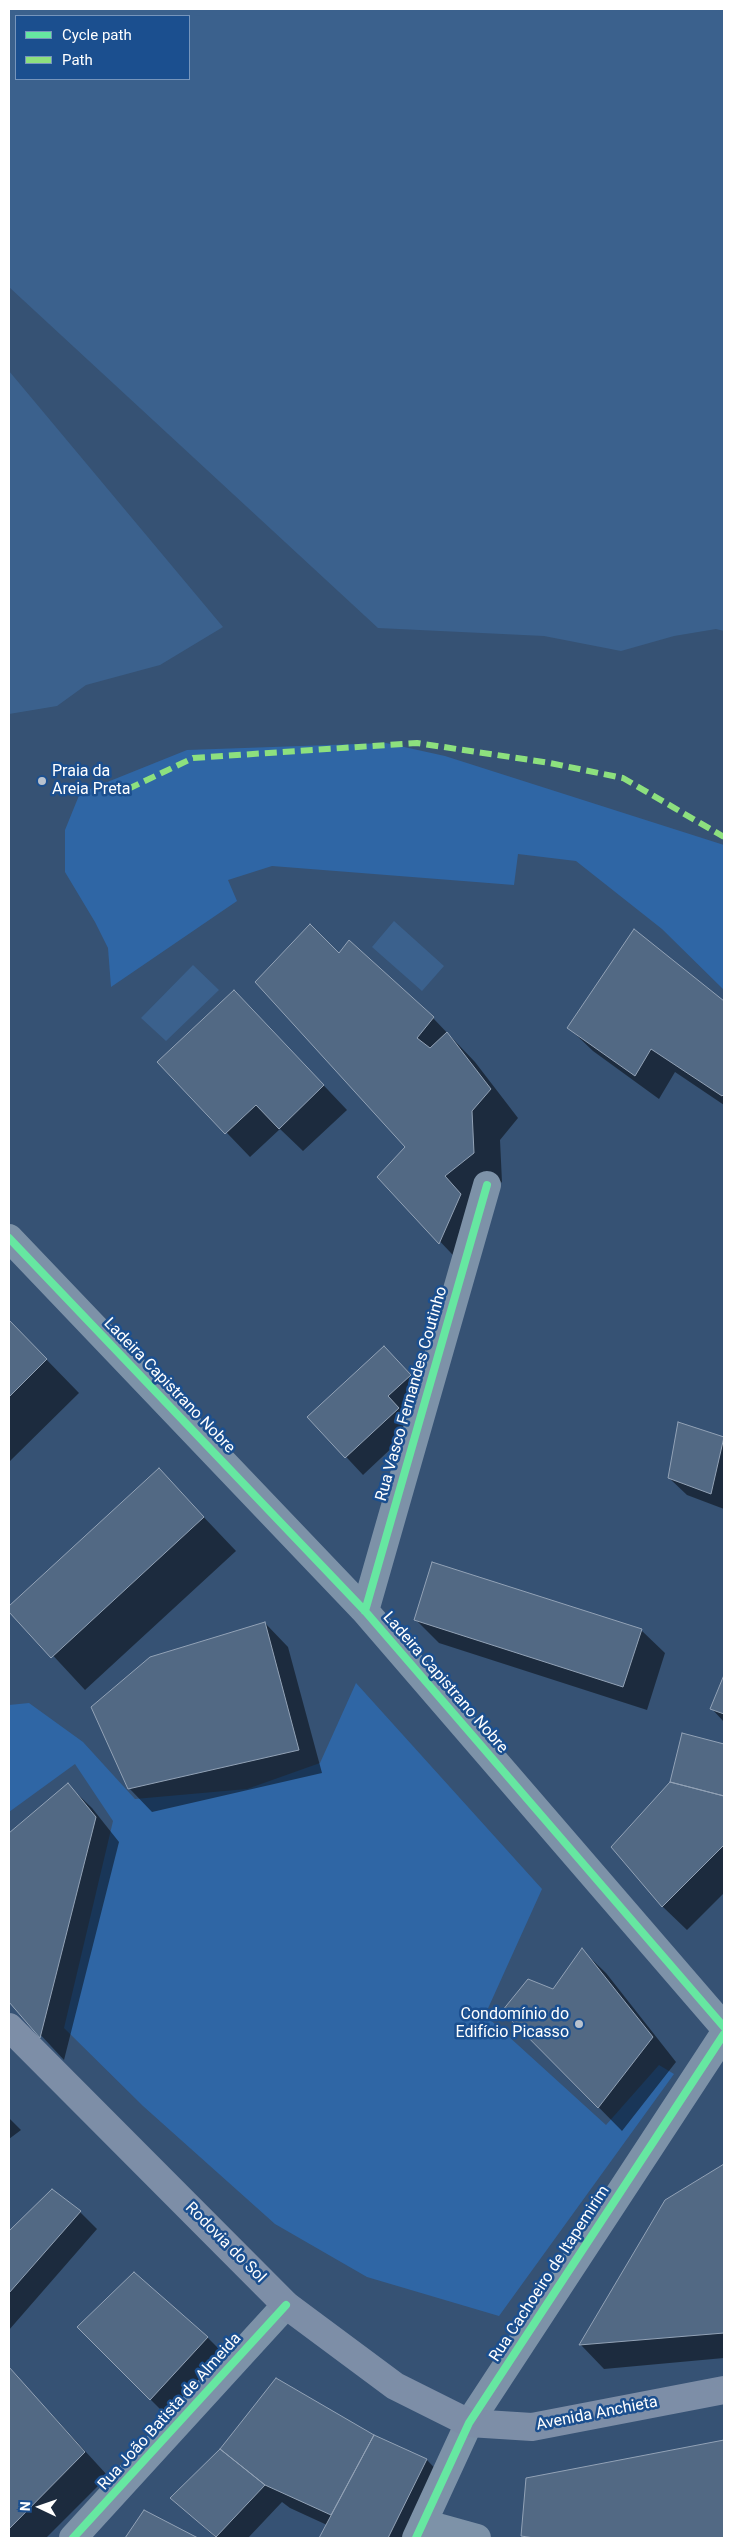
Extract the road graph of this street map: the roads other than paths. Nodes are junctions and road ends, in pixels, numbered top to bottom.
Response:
1 (487, 1185) dead end
2 (9, 1238) edge
3 (365, 1611) junction
4 (9, 2027) edge
5 (724, 2027) edge
6 (724, 2034) edge
7 (286, 2305) junction
8 (724, 2390) edge
9 (469, 2423) junction
10 (420, 2531) edge
11 (74, 2538) edge
12 (477, 2538) edge

1 - 3 street, Rua Vasco Fernandes Coutinho
2 - 3 street, Ladeira Capistrano Nobre
3 - 5 street, Ladeira Capistrano Nobre
4 - 7 main road, Rodovia do Sol
6 - 9 street, Rua Cachoeiro de Itapemirim
7 - 9 main road, Rodovia do Sol
7 - 11 street, Rua João Batista de Almeida
8 - 9 main road, Avenida Anchieta
9 - 10 street, Rua Cachoeiro de Itapemirim
10 - 12 street

